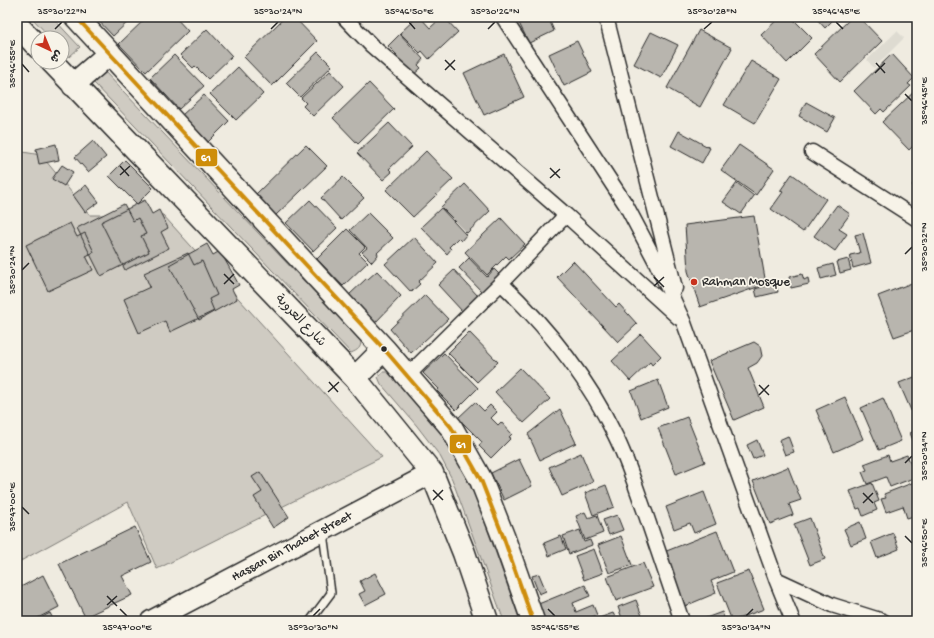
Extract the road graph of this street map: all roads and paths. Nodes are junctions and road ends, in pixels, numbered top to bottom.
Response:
1 (76, 17) edge
2 (344, 17) edge
3 (503, 17) edge
4 (606, 17) edge
5 (17, 24) edge
6 (30, 38) edge
7 (110, 53) junction
8 (59, 70) edge
9 (72, 85) junction
10 (812, 152) dead end
11 (566, 215) junction
12 (917, 219) edge
13 (500, 283) junction
14 (684, 322) junction
15 (384, 349) junction
16 (407, 376) junction
17 (355, 378) junction
18 (432, 473) junction
19 (323, 530) junction
20 (776, 579) junction
21 (151, 621) edge
22 (310, 621) edge
23 (487, 621) edge
24 (533, 621) edge
25 (682, 621) edge
26 (793, 621) edge
27 (884, 621) edge

1 - 7 main road
2 - 11 street
3 - 14 street
4 - 14 street
5 - 6 main road
7 - 9 main road
7 - 15 main road
8 - 9 main road, شارع العروبة
9 - 17 main road, شارع العروبة
10 - 12 street
11 - 13 street
11 - 14 street
13 - 16 street
13 - 25 street
14 - 20 street
15 - 16 main road
15 - 17 main road
16 - 24 main road
17 - 18 main road, شارع العروبة
18 - 19 street, Hassan Bin Thabet street
18 - 23 main road, شارع العروبة
19 - 21 street, Hassan Bin Thabet street
19 - 22 lane
20 - 26 street
20 - 27 street

